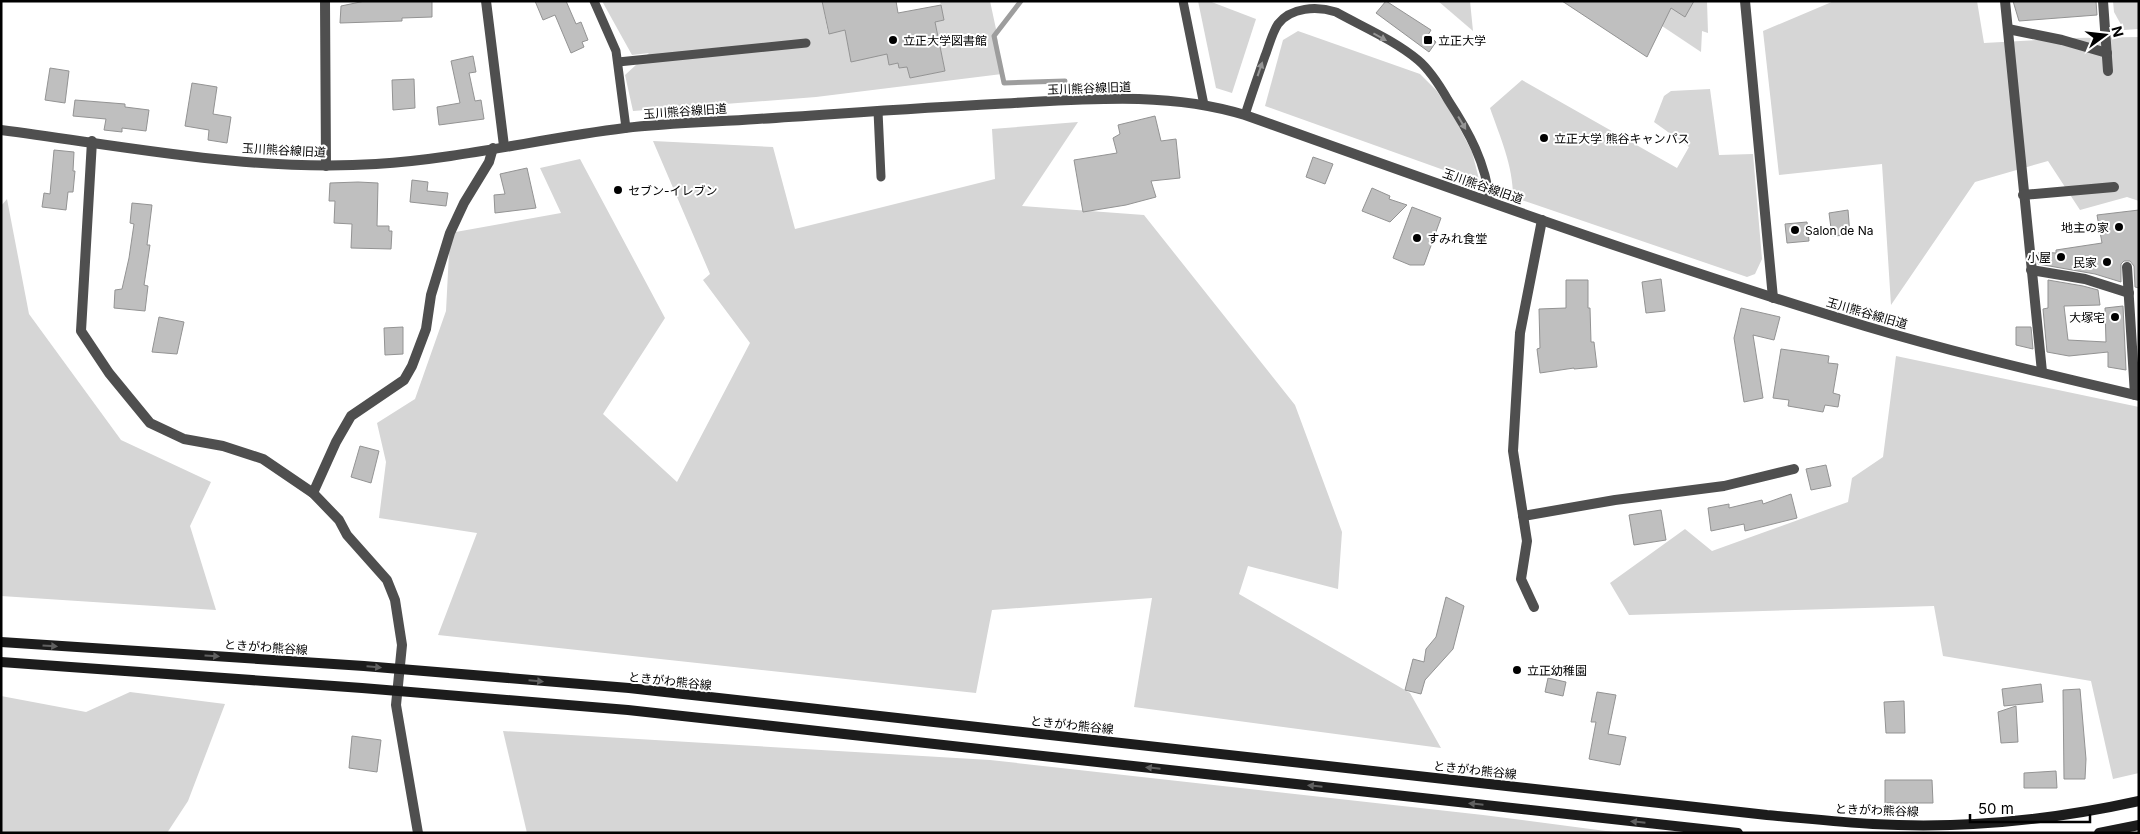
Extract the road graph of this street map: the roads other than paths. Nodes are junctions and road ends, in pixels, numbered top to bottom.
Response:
1 (325, 1) edge
2 (486, 1) edge
3 (594, 1) edge
4 (1183, 1) edge
5 (1745, 1) edge
6 (2005, 1) edge
7 (2103, 1) edge
8 (2008, 30) junction
9 (806, 43) dead end
10 (2106, 53) junction
11 (618, 62) junction
12 (2108, 71) dead end
13 (1204, 105) junction
14 (878, 111) junction
15 (1244, 116) junction
16 (626, 128) junction
17 (1, 130) edge
18 (92, 141) junction
19 (504, 146) junction
20 (492, 148) junction
21 (326, 166) junction
22 (881, 177) dead end
23 (2114, 187) dead end
24 (2023, 195) junction
25 (1490, 202) junction
26 (1542, 220) junction
27 (2127, 267) dead end
28 (2031, 270) junction
29 (2129, 293) junction
30 (1773, 298) junction
31 (2042, 372) junction
32 (2137, 395) edge
33 (1794, 468) dead end
34 (314, 493) junction
35 (1523, 516) junction
36 (1534, 607) dead end
37 (1, 642) edge
38 (1, 662) edge
39 (2139, 802) edge
40 (2139, 825) edge
41 (418, 833) edge
42 (1738, 833) edge
43 (2099, 833) edge

1 - 21 street
2 - 19 street
3 - 11 lane
4 - 13 lane
5 - 30 street
6 - 8 street
7 - 10 street
8 - 10 street
8 - 24 street
9 - 11 lane
10 - 12 street
11 - 16 lane
13 - 14 street, 玉川熊谷線旧道
13 - 15 street, 玉川熊谷線旧道
14 - 16 street, 玉川熊谷線旧道
14 - 22 lane
15 - 25 street, 玉川熊谷線旧道
15 -> 25 lane
16 - 19 street, 玉川熊谷線旧道
17 - 18 street, 玉川熊谷線旧道
18 - 21 street, 玉川熊谷線旧道
18 - 34 street
19 - 20 street, 玉川熊谷線旧道
20 - 21 street, 玉川熊谷線旧道
20 - 34 street
23 - 24 street
24 - 28 street
25 - 26 street, 玉川熊谷線旧道
26 - 30 street, 玉川熊谷線旧道
26 - 35 street
27 - 29 street
28 - 29 street
28 - 31 street
29 - 32 street
30 - 31 street, 玉川熊谷線旧道
31 - 32 street, 玉川熊谷線旧道
33 - 35 street
34 - 41 street
35 - 36 street
37 -> 39 main road, ときがわ熊谷線
42 -> 38 main road
40 - 43 main road

